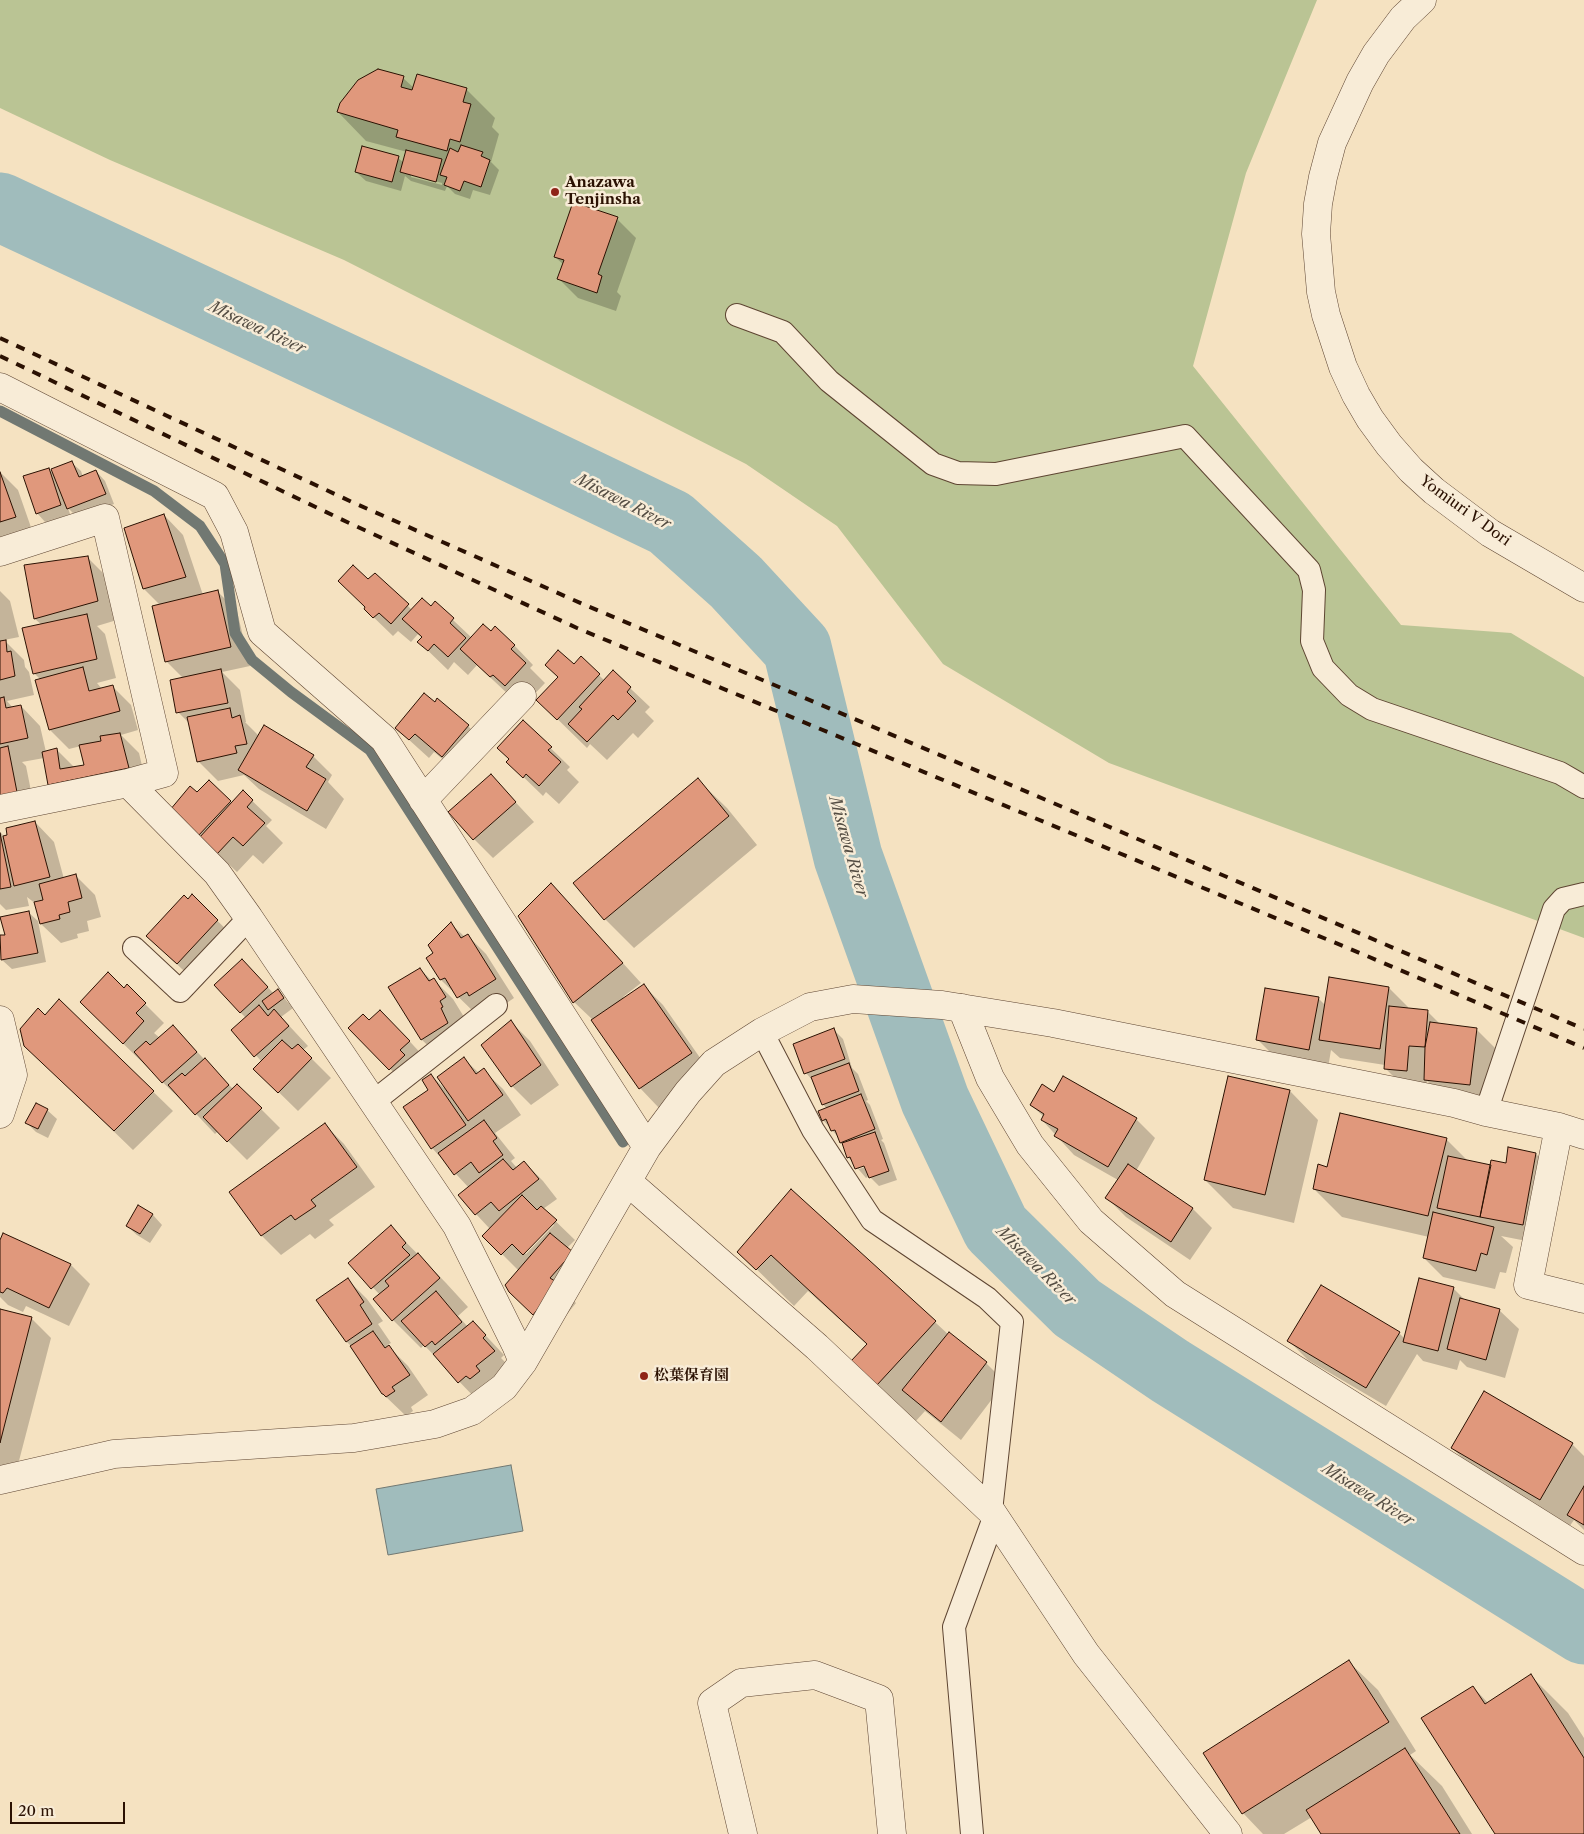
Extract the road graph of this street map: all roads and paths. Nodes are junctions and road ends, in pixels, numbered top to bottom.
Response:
1 (1422, 0) edge
2 (737, 315) dead end
3 (0, 387) edge
4 (0, 552) edge
5 (1584, 588) edge
6 (522, 696) dead end
7 (128, 783) junction
8 (1584, 787) edge
9 (423, 800) junction
10 (0, 809) edge
11 (1584, 894) edge
12 (249, 918) junction
13 (134, 948) dead end
14 (496, 1005) dead end
15 (952, 1007) junction
16 (0, 1020) edge
17 (762, 1032) junction
18 (373, 1102) junction
19 (1486, 1112) junction
20 (0, 1114) edge
21 (1572, 1131) edge
22 (647, 1148) junction
23 (628, 1182) junction
24 (1584, 1299) edge
25 (523, 1362) junction
26 (0, 1480) edge
27 (993, 1513) junction
28 (1584, 1551) edge
29 (743, 1834) edge
30 (892, 1834) edge
31 (972, 1834) edge
32 (1228, 1834) edge

1 - 5 street, Yomiuri V Dori
2 - 8 lane
3 - 9 street
4 - 7 street
6 - 9 street
7 - 10 street
7 - 12 street
9 - 22 street
11 - 19 lane
12 - 13 lane
12 - 18 street
14 - 18 lane
15 - 17 street
15 - 19 street
15 - 28 street
16 - 20 street
17 - 22 street
17 - 27 lane
18 - 25 street
19 - 21 street
21 - 24 street
22 - 23 street
23 - 25 street
23 - 27 street
25 - 26 street
27 - 31 lane
27 - 32 street
29 - 30 street

